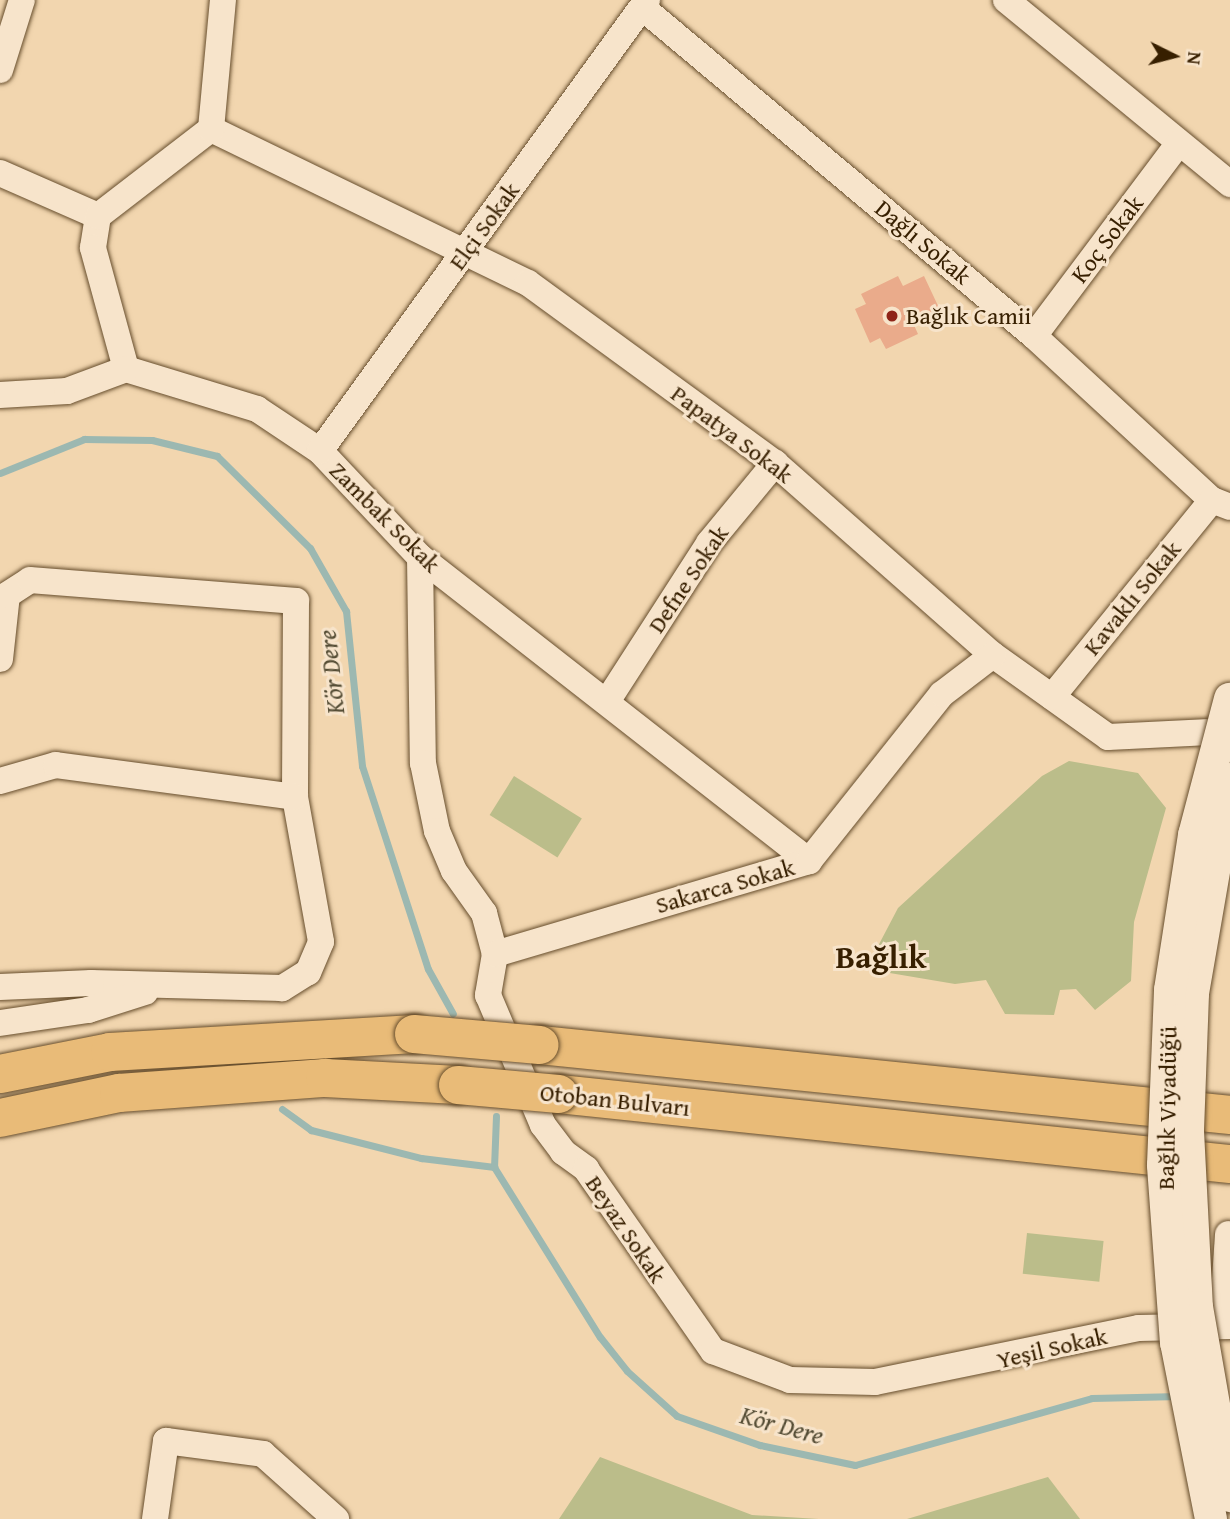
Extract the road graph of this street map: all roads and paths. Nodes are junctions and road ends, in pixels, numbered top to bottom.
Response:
1 (22, 0) edge
2 (223, 0) edge
3 (1006, 0) edge
4 (645, 4) edge
5 (0, 70) edge
6 (211, 129) junction
7 (1179, 143) junction
8 (0, 173) edge
9 (1230, 184) edge
10 (97, 216) junction
11 (465, 253) junction
12 (1034, 336) junction
13 (127, 369) junction
14 (0, 396) edge
15 (320, 451) junction
16 (775, 463) junction
17 (1221, 503) edge
18 (420, 558) junction
19 (4, 594) edge
20 (993, 655) junction
21 (0, 659) edge
22 (1052, 696) junction
23 (608, 699) junction
24 (1230, 699) edge
25 (1230, 731) edge
26 (1230, 779) edge
27 (0, 781) edge
28 (295, 797) junction
29 (809, 861) junction
30 (495, 954) junction
31 (0, 987) edge
32 (163, 987) junction
33 (0, 1023) edge
34 (0, 1074) edge
35 (1230, 1115) edge
36 (0, 1118) edge
37 (1230, 1164) edge
38 (1228, 1234) dead end
39 (1226, 1324) edge
40 (875, 1382) joint
41 (1230, 1496) edge
42 (155, 1519) edge
43 (336, 1519) edge
44 (1211, 1519) edge

1 - 5 street
2 - 6 street
3 - 7 street
4 - 11 street, Elçi Sokak
4 - 12 street, Dağlı Sokak
6 - 10 street
6 - 11 street, Papatya Sokak
7 - 9 street
7 - 12 street, Koç Sokak
8 - 10 street
10 - 13 street
11 - 15 street, Elçi Sokak
11 - 16 street, Papatya Sokak
12 - 17 street, Dağlı Sokak
13 - 14 street
13 - 15 street, Zambak Sokak
15 - 18 street, Zambak Sokak
16 - 20 street, Papatya Sokak
16 - 23 street, Defne Sokak
17 - 22 street, Kavaklı Sokak
18 - 23 street, Zambak Sokak
18 - 30 street
19 - 21 street
19 - 28 street
20 - 22 street, Papatya Sokak
20 - 29 street, Sakarca Sokak
22 - 25 street, Papatya Sokak
23 - 29 street, Zambak Sokak
24 - 44 street, Bağlık Viyadüğü, bridge
26 - 41 street, Bağlık Viyadüğü, bridge
27 - 28 street
28 - 32 street
29 - 30 street, Sakarca Sokak
30 - 40 street, Beyaz Sokak
31 - 32 street
32 - 33 street
34 - 35 highway, Otoban Bulvarı, bridge
36 - 37 highway, Otoban Bulvarı, bridge
38 - 39 street
39 - 40 street, Yeşil Sokak
42 - 43 street

